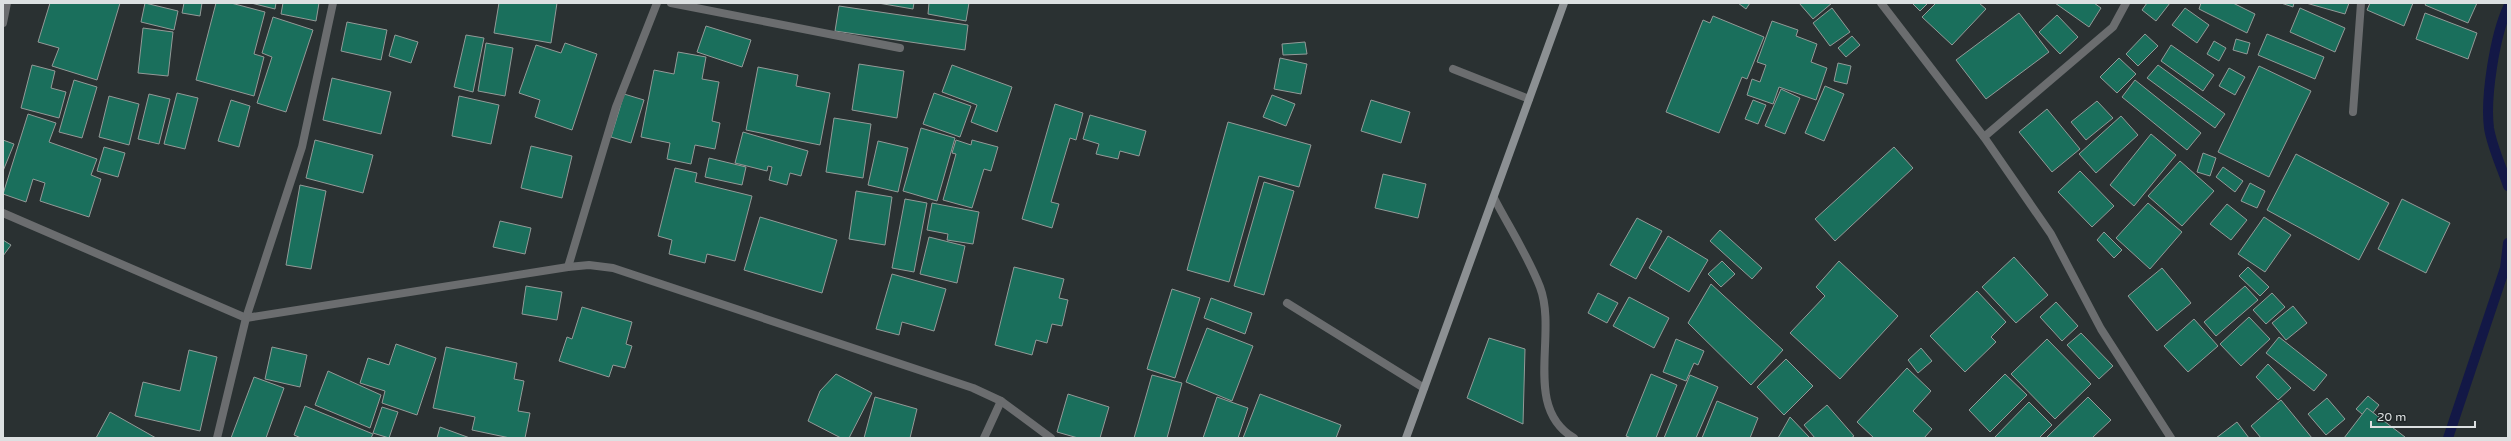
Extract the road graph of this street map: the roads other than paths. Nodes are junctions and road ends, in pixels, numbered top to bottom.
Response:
1 (7, 3) edge
2 (333, 3) edge
3 (657, 3) edge
4 (671, 3) edge
5 (1564, 3) edge
6 (1881, 3) edge
7 (2126, 3) edge
8 (2361, 3) edge
9 (3, 23) edge
10 (900, 48) dead end
11 (1452, 69) dead end
12 (1529, 99) junction
13 (2353, 112) dead end
14 (1984, 137) junction
15 (1494, 198) junction
16 (3, 213) edge
17 (568, 267) junction
18 (1287, 303) dead end
19 (246, 318) junction
20 (1424, 388) junction
21 (1000, 401) junction
22 (217, 438) edge
23 (984, 438) edge
24 (1051, 438) edge
25 (1406, 438) edge
26 (1574, 438) edge
27 (2171, 438) edge

1 - 9 street
2 - 19 street
3 - 17 street
4 - 10 street
5 - 12 main road
6 - 14 street
7 - 14 street
8 - 13 street
11 - 12 street
12 - 15 main road
14 - 27 street
15 - 20 main road
15 - 26 street
16 - 19 street
17 - 19 street
17 - 21 street
18 - 20 street
19 - 22 street
20 - 25 main road
21 - 23 street
21 - 24 street

